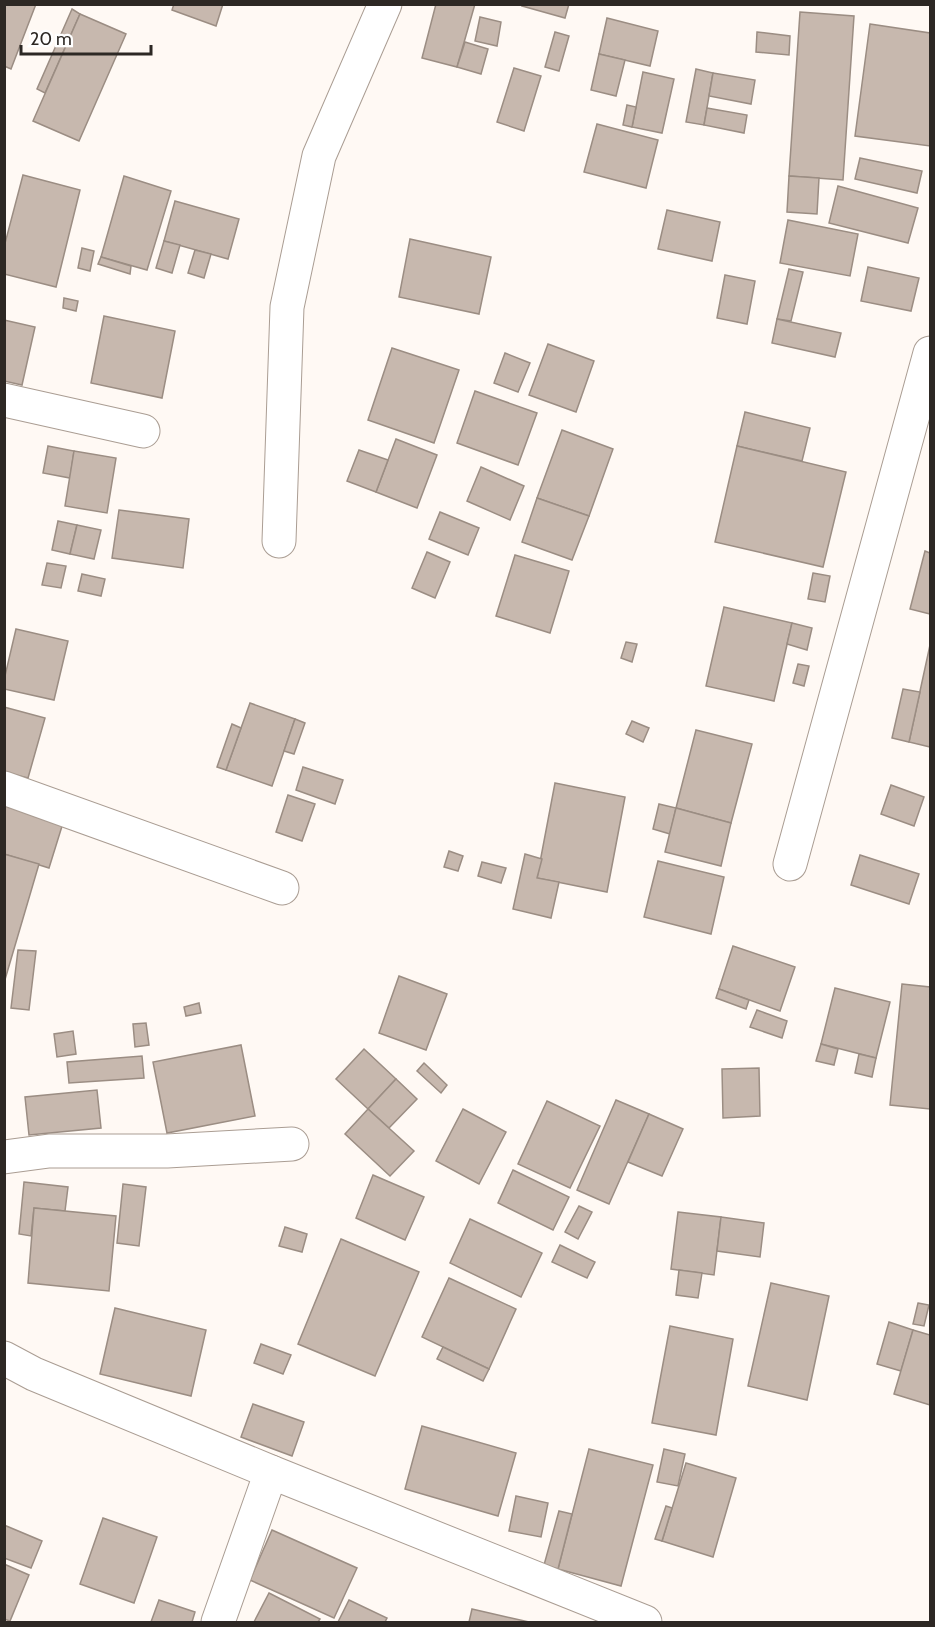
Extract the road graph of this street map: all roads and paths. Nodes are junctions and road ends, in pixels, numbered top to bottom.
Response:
1 (384, 4) edge
2 (930, 353) edge
3 (4, 400) edge
4 (143, 431) dead end
5 (279, 541) dead end
6 (4, 788) edge
7 (790, 864) dead end
8 (282, 888) dead end
9 (292, 1144) dead end
10 (4, 1157) edge
11 (4, 1358) edge
12 (271, 1472) junction
13 (218, 1623) edge
14 (645, 1623) edge

1 - 5 street
2 - 7 street
3 - 4 street
6 - 8 street
9 - 10 street
11 - 12 street
12 - 13 street
12 - 14 street

